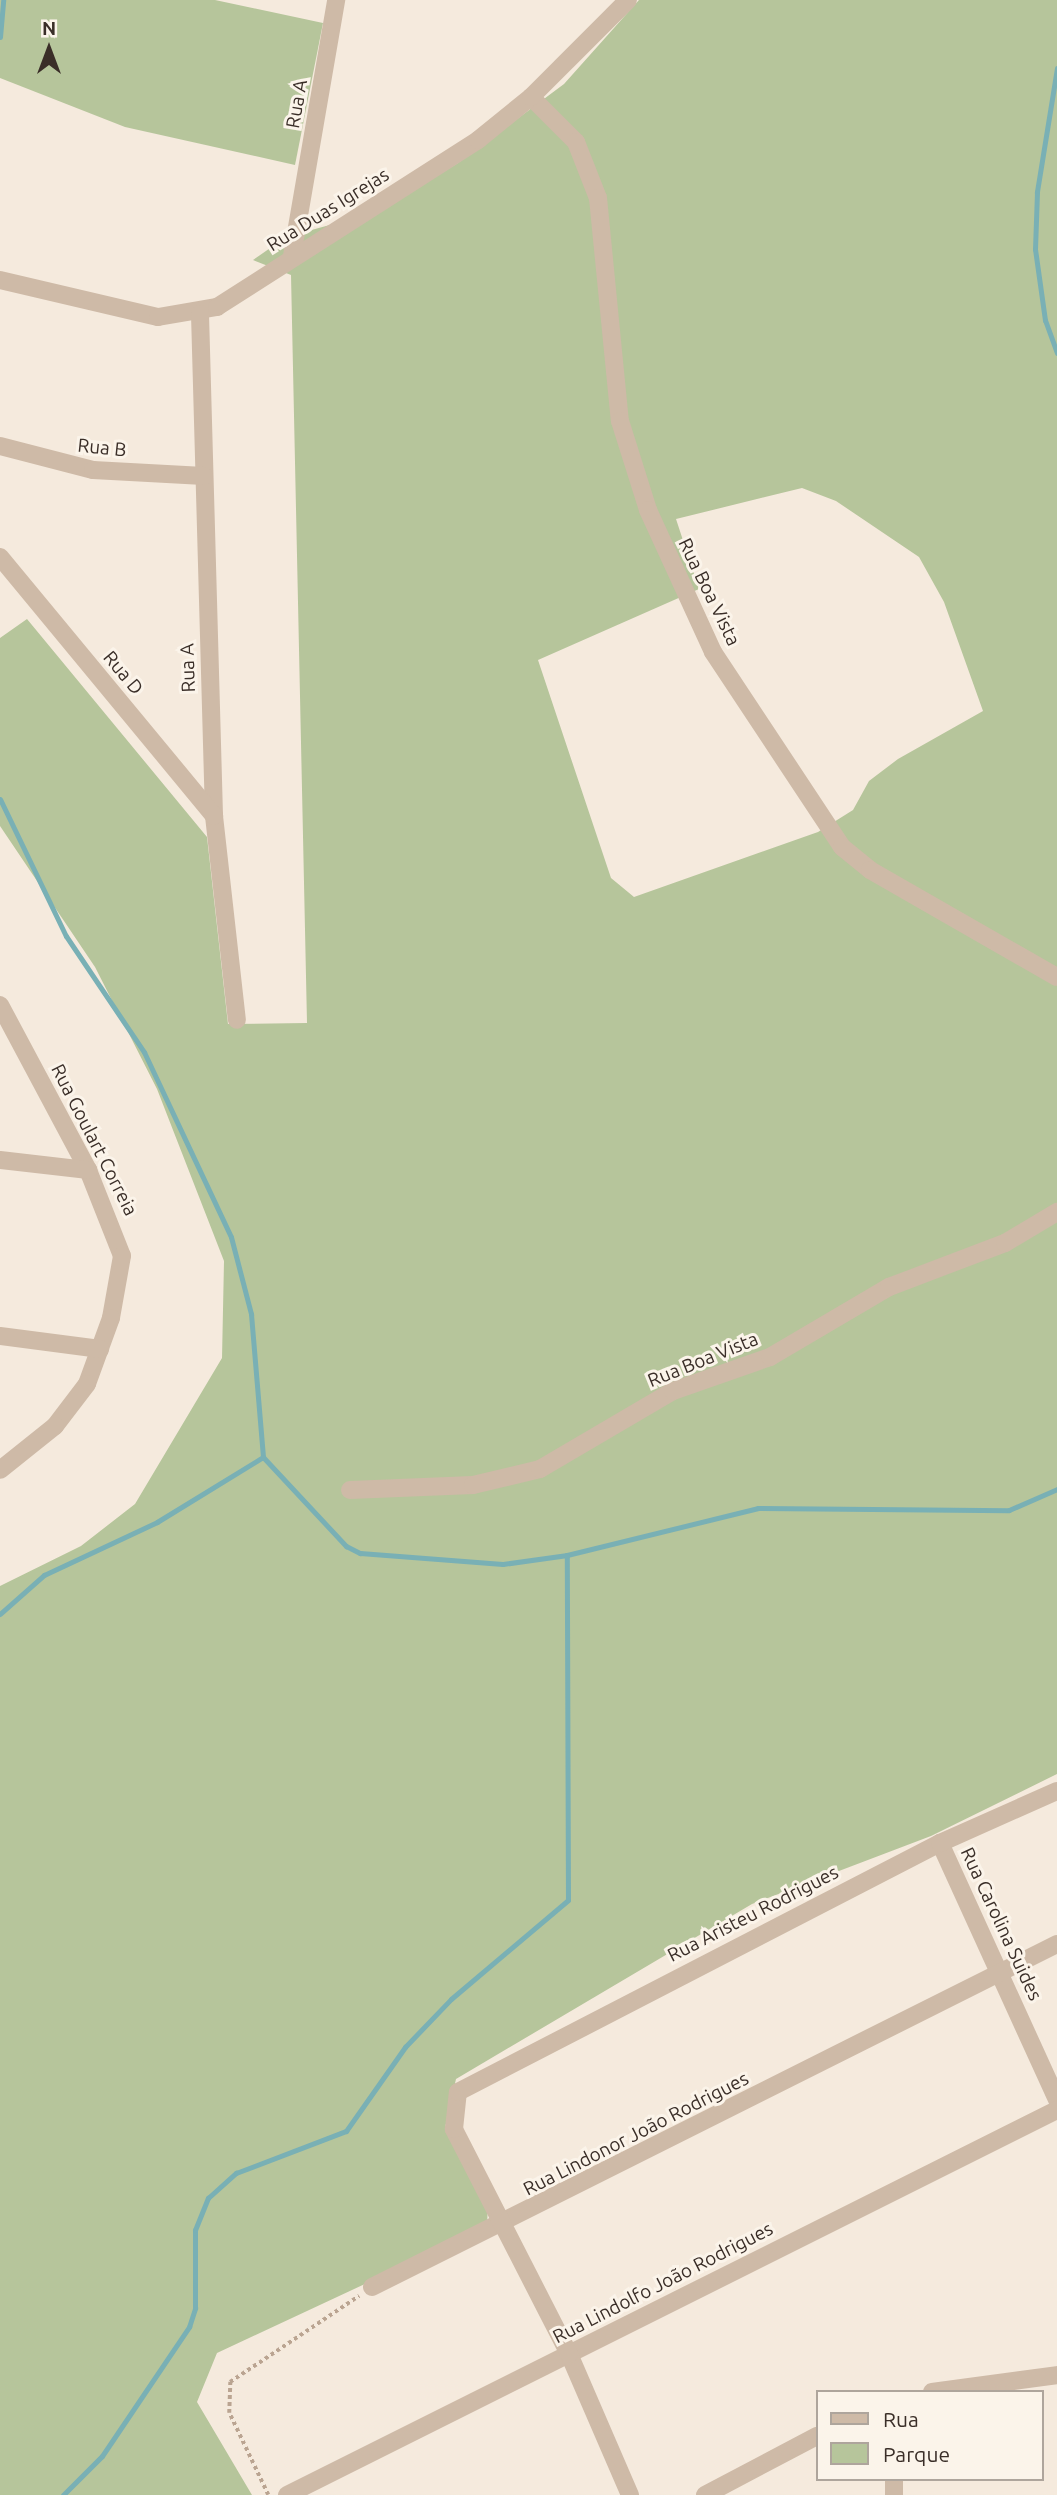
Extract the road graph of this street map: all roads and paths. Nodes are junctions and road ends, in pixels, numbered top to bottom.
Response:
1 (336, 0) edge
2 (628, 0) edge
3 (531, 97) junction
4 (292, 256) junction
5 (0, 279) edge
6 (200, 314) junction
7 (0, 446) edge
8 (204, 476) junction
9 (0, 557) edge
10 (214, 816) junction
11 (1057, 978) edge
12 (0, 1004) edge
13 (237, 1020) dead end
14 (0, 1160) edge
15 (88, 1170) junction
16 (1057, 1212) edge
17 (0, 1336) edge
18 (100, 1349) junction
19 (0, 1470) edge
20 (350, 1490) dead end
21 (1057, 1791) edge
22 (940, 1843) junction
23 (1057, 1944) edge
24 (1001, 1970) junction
25 (1057, 2099) edge
26 (1057, 2110) edge
27 (503, 2225) junction
28 (372, 2287) joint
29 (569, 2354) junction
30 (1057, 2375) edge
31 (947, 2390) edge
32 (816, 2437) edge
33 (268, 2495) edge
34 (287, 2495) edge
35 (631, 2495) edge
36 (705, 2495) edge

1 - 4 street, Rua A
2 - 3 street, Rua Duas Igrejas
3 - 4 street, Rua Duas Igrejas
3 - 11 street, Rua Boa Vista
4 - 6 street, Rua Duas Igrejas
5 - 6 street
6 - 8 street, Rua A
7 - 8 street, Rua B
8 - 10 street, Rua A
9 - 10 street, Rua D
10 - 13 street, Rua A
12 - 15 street, Rua Goulart Correia
14 - 15 street
15 - 18 street, Rua Goulart Correia
16 - 20 street, Rua Boa Vista
17 - 18 street
18 - 19 street, Rua Goulart Correia
21 - 22 street, Rua Aristeu Rodrigues
22 - 24 street, Rua Carolina Suides
22 - 27 street, Rua Aristeu Rodrigues
23 - 24 street, Rua Lindonor João Rodrigues
24 - 25 street, Rua Carolina Suides
24 - 27 street, Rua Lindonor João Rodrigues
26 - 29 street, Rua Lindolfo João Rodrigues
27 - 28 street, Rua Lindonor João Rodrigues
27 - 29 street
28 - 33 path
29 - 34 street, Rua Lindolfo João Rodrigues
29 - 35 street
30 - 31 street
32 - 36 street

